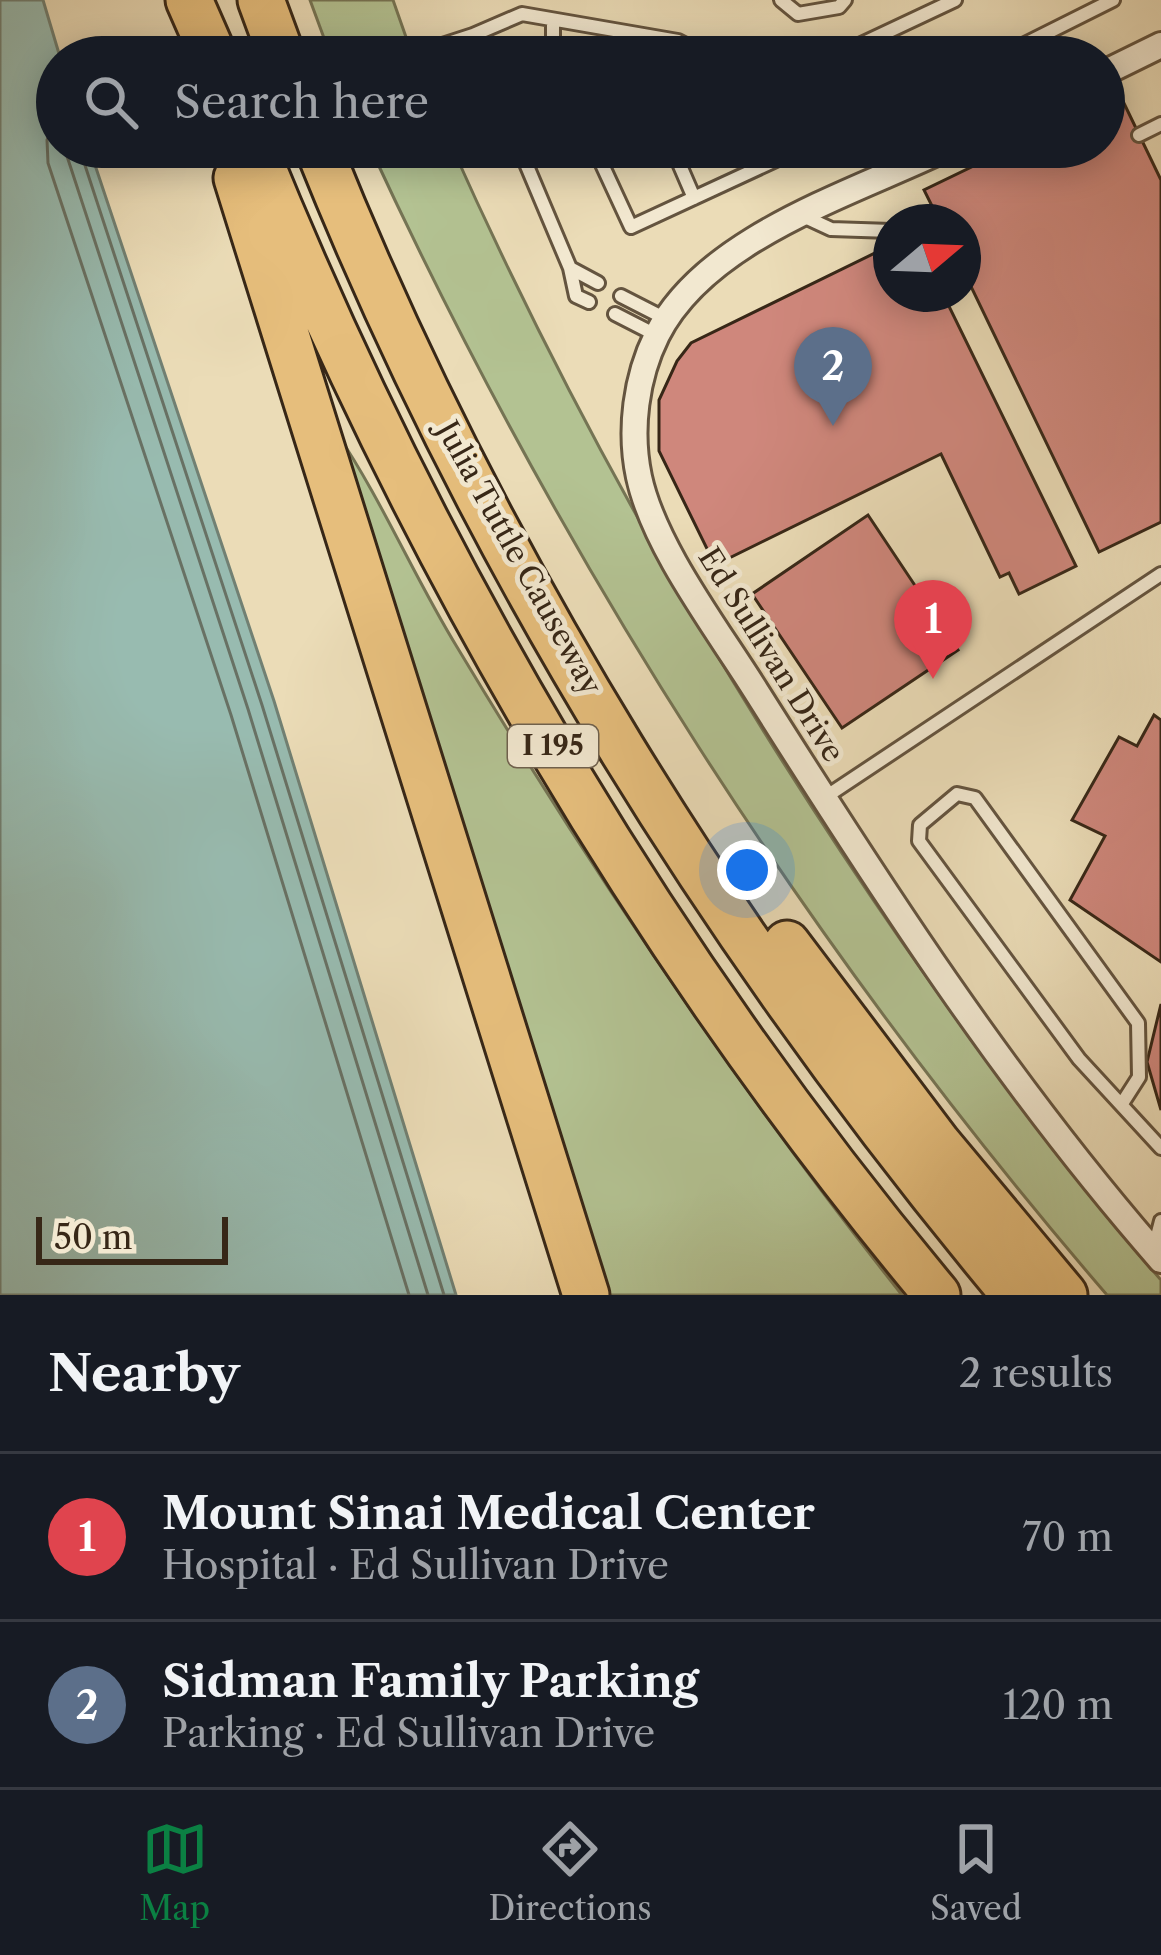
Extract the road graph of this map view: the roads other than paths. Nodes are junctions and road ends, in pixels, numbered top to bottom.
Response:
1 (188, 0) edge
2 (261, 0) edge
3 (781, 0) edge
4 (845, 0) edge
5 (955, 0) edge
6 (1113, 0) edge
7 (554, 20) junction
8 (623, 34) joint
9 (473, 35) joint
10 (197, 36) edge
11 (204, 36) edge
12 (275, 36) edge
13 (470, 36) edge
14 (554, 36) edge
15 (639, 36) edge
16 (879, 36) edge
17 (1041, 36) edge
18 (1161, 45) edge
19 (1125, 63) edge
20 (1161, 124) edge
21 (1139, 135) dead end
22 (235, 168) edge
23 (262, 168) edge
24 (329, 168) edge
25 (528, 168) edge
26 (604, 168) edge
27 (681, 168) edge
28 (758, 168) edge
29 (905, 168) edge
30 (694, 198) junction
31 (803, 216) junction
32 (873, 230) edge
33 (570, 268) junction
34 (598, 283) dead end
35 (622, 296) dead end
36 (589, 302) dead end
37 (615, 314) dead end
38 (662, 327) junction
39 (1161, 574) edge
40 (577, 669) junction
41 (824, 798) junction
42 (1123, 1102) junction
43 (1161, 1148) edge
44 (1161, 1221) edge
45 (1157, 1255) edge
46 (586, 1295) edge
47 (937, 1295) edge
48 (1015, 1295) edge
49 (1064, 1295) edge

1 - 10 highway
1 - 11 highway
2 - 12 highway
3 - 4 lane
5 - 16 lane
6 - 17 lane
7 - 8 lane
7 - 9 lane
7 - 14 lane
8 - 15 lane
9 - 13 lane
18 - 19 street
20 - 21 lane
22 - 46 highway
23 - 47 highway, Julia Tuttle Causeway / I 195
24 - 40 highway, Julia Tuttle Causeway / I 195
25 - 33 lane
26 - 30 lane
27 - 30 lane
28 - 30 lane
29 - 31 street, Ed Sullivan Drive
31 - 32 lane
31 - 38 street, Ed Sullivan Drive
33 - 34 lane
33 - 36 lane
35 - 38 lane
37 - 38 lane
38 - 41 street, Ed Sullivan Drive
39 - 41 lane
40 - 48 highway, Julia Tuttle Causeway / I 195
40 - 49 highway
41 - 45 street, Ed Sullivan Drive
42 - 42 lane
42 - 43 lane
44 - 45 lane

